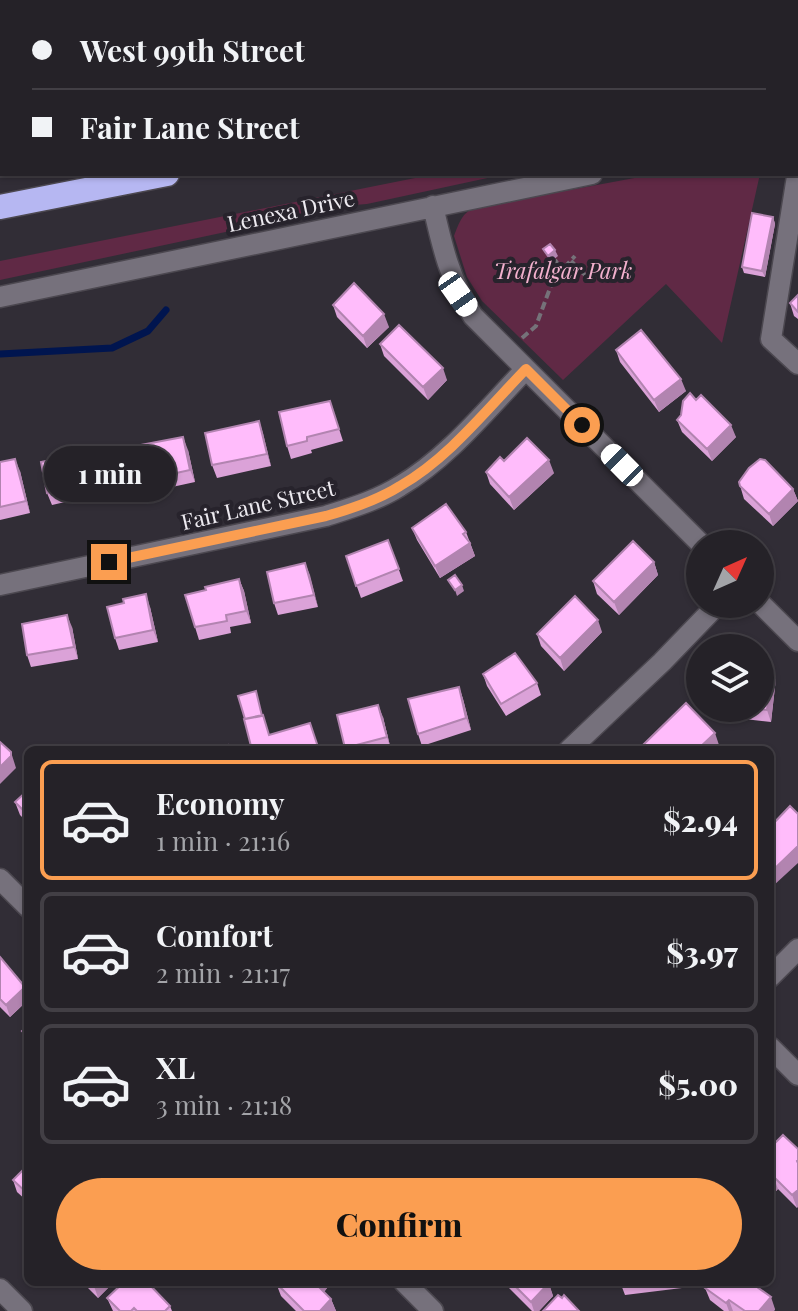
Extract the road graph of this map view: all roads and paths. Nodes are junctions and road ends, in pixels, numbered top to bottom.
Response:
1 (157, 176) edge
2 (582, 176) edge
3 (797, 176) edge
4 (433, 206) junction
5 (0, 207) edge
6 (555, 260) edge
7 (562, 270) junction
8 (590, 280) dead end
9 (0, 297) edge
10 (521, 340) dead end
11 (798, 364) edge
12 (526, 369) junction
13 (687, 530) edge
14 (0, 585) edge
15 (774, 617) edge
16 (704, 618) edge
17 (798, 641) edge
18 (573, 746) edge
19 (0, 879) edge
20 (24, 903) edge
21 (798, 949) edge
22 (774, 973) edge
23 (774, 1051) edge
24 (798, 1075) edge
25 (408, 1286) edge
26 (0, 1289) edge
27 (22, 1311) edge
28 (433, 1311) edge

1 - 5 highway
2 - 4 street, Lenexa Drive
3 - 11 street
4 - 9 street, Lenexa Drive
4 - 12 street
6 - 7 path
7 - 8 path
7 - 10 path
12 - 13 street
12 - 14 street, Fair Lane Street
15 - 17 street
16 - 18 street
19 - 20 street
21 - 22 street
23 - 24 street
25 - 28 street
26 - 27 street

